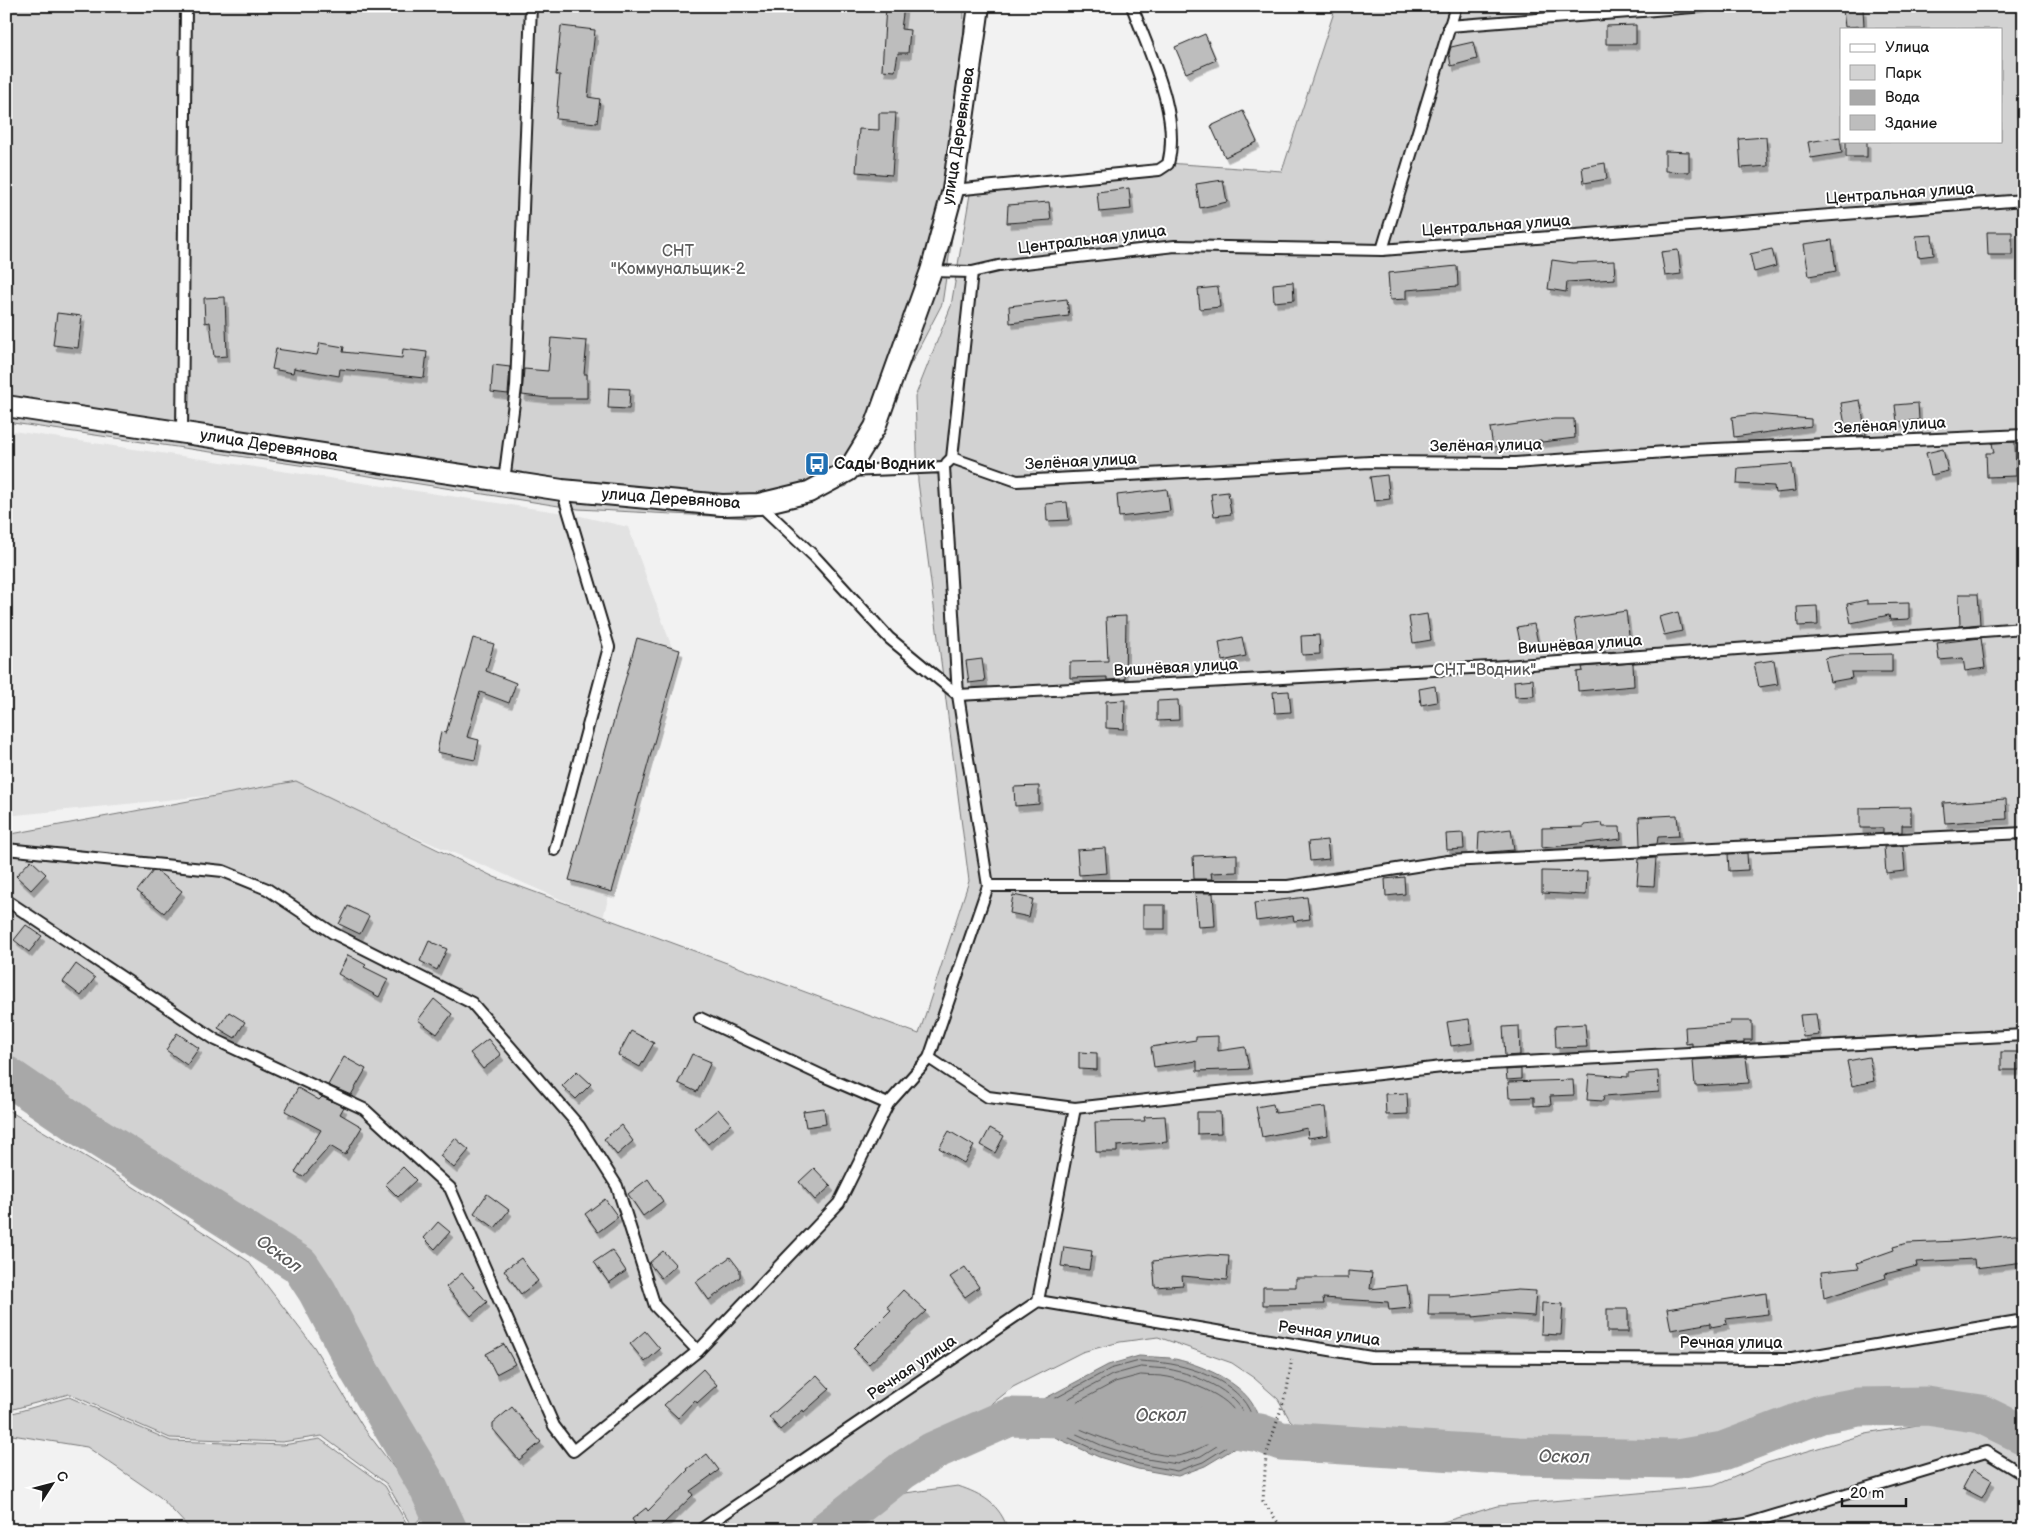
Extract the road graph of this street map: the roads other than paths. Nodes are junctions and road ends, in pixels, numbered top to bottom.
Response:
1 (186, 6) edge
2 (531, 6) edge
3 (979, 6) edge
4 (1132, 6) edge
5 (1456, 6) edge
6 (1706, 6) edge
7 (1450, 26) junction
8 (954, 190) junction
9 (2024, 200) edge
10 (1382, 250) junction
11 (931, 271) junction
12 (972, 272) junction
13 (6, 406) edge
14 (182, 433) junction
15 (2024, 435) edge
16 (952, 458) junction
17 (944, 467) junction
18 (848, 470) junction
19 (504, 481) junction
20 (562, 490) junction
21 (759, 504) junction
22 (2024, 628) edge
23 (958, 695) junction
24 (2024, 833) edge
25 (6, 848) edge
26 (555, 850) dead end
27 (988, 886) junction
28 (6, 900) edge
29 (700, 1018) dead end
30 (2024, 1035) edge
31 (929, 1058) junction
32 (888, 1104) junction
33 (1075, 1108) junction
34 (1038, 1301) junction
35 (2024, 1320) edge
36 (698, 1352) junction
37 (2024, 1475) edge
38 (1750, 1527) edge
39 (700, 1530) edge
40 (1702, 1530) edge

1 - 14 lane
2 - 19 lane
3 - 8 street, улица Деревянова
4 - 8 lane
5 - 7 lane
6 - 7 lane
7 - 10 lane
8 - 11 street, улица Деревянова
9 - 10 lane, Центральная улица
10 - 12 lane, Центральная улица
11 - 12 lane, Центральная улица
11 - 18 street, улица Деревянова
12 - 16 lane
13 - 14 street, улица Деревянова
14 - 19 street, улица Деревянова
15 - 16 lane, Зелёная улица
16 - 17 lane
17 - 18 lane
17 - 23 lane
18 - 21 street, улица Деревянова
19 - 20 street, улица Деревянова
20 - 21 street, улица Деревянова
20 - 26 lane
21 - 23 lane
22 - 23 lane, Вишнёвая улица
23 - 27 lane
24 - 27 lane
25 - 36 lane
27 - 31 lane
28 - 36 lane
29 - 32 lane
30 - 33 lane
31 - 32 lane
31 - 33 lane
32 - 36 lane
33 - 34 lane
34 - 35 lane, Речная улица
34 - 39 lane, Речная улица
37 - 38 lane
38 - 40 lane

